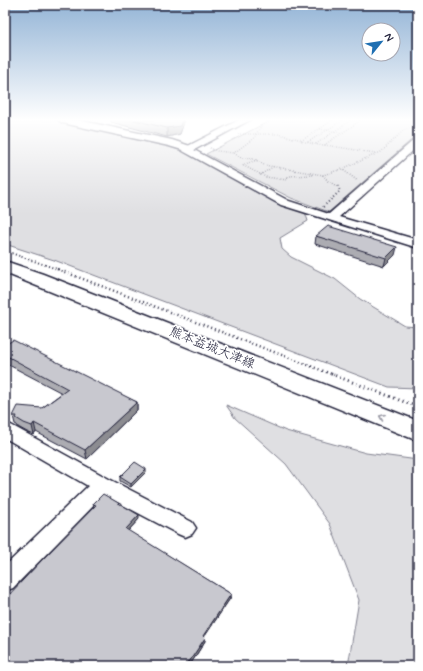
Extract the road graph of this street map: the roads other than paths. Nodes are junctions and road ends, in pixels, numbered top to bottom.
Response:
1 (189, 151) edge
2 (406, 151) edge
3 (332, 218) junction
4 (418, 244) edge
5 (5, 257) edge
6 (5, 267) edge
7 (418, 415) edge
8 (5, 430) edge
9 (418, 431) edge
10 (102, 485) junction
11 (185, 528) dead end
12 (5, 581) edge

1 - 3 street
2 - 3 street
3 - 4 street
5 - 7 main road, 熊本益城大津線
9 -> 6 main road, 熊本益城大津線
8 - 10 street
10 - 11 street
10 - 12 street

